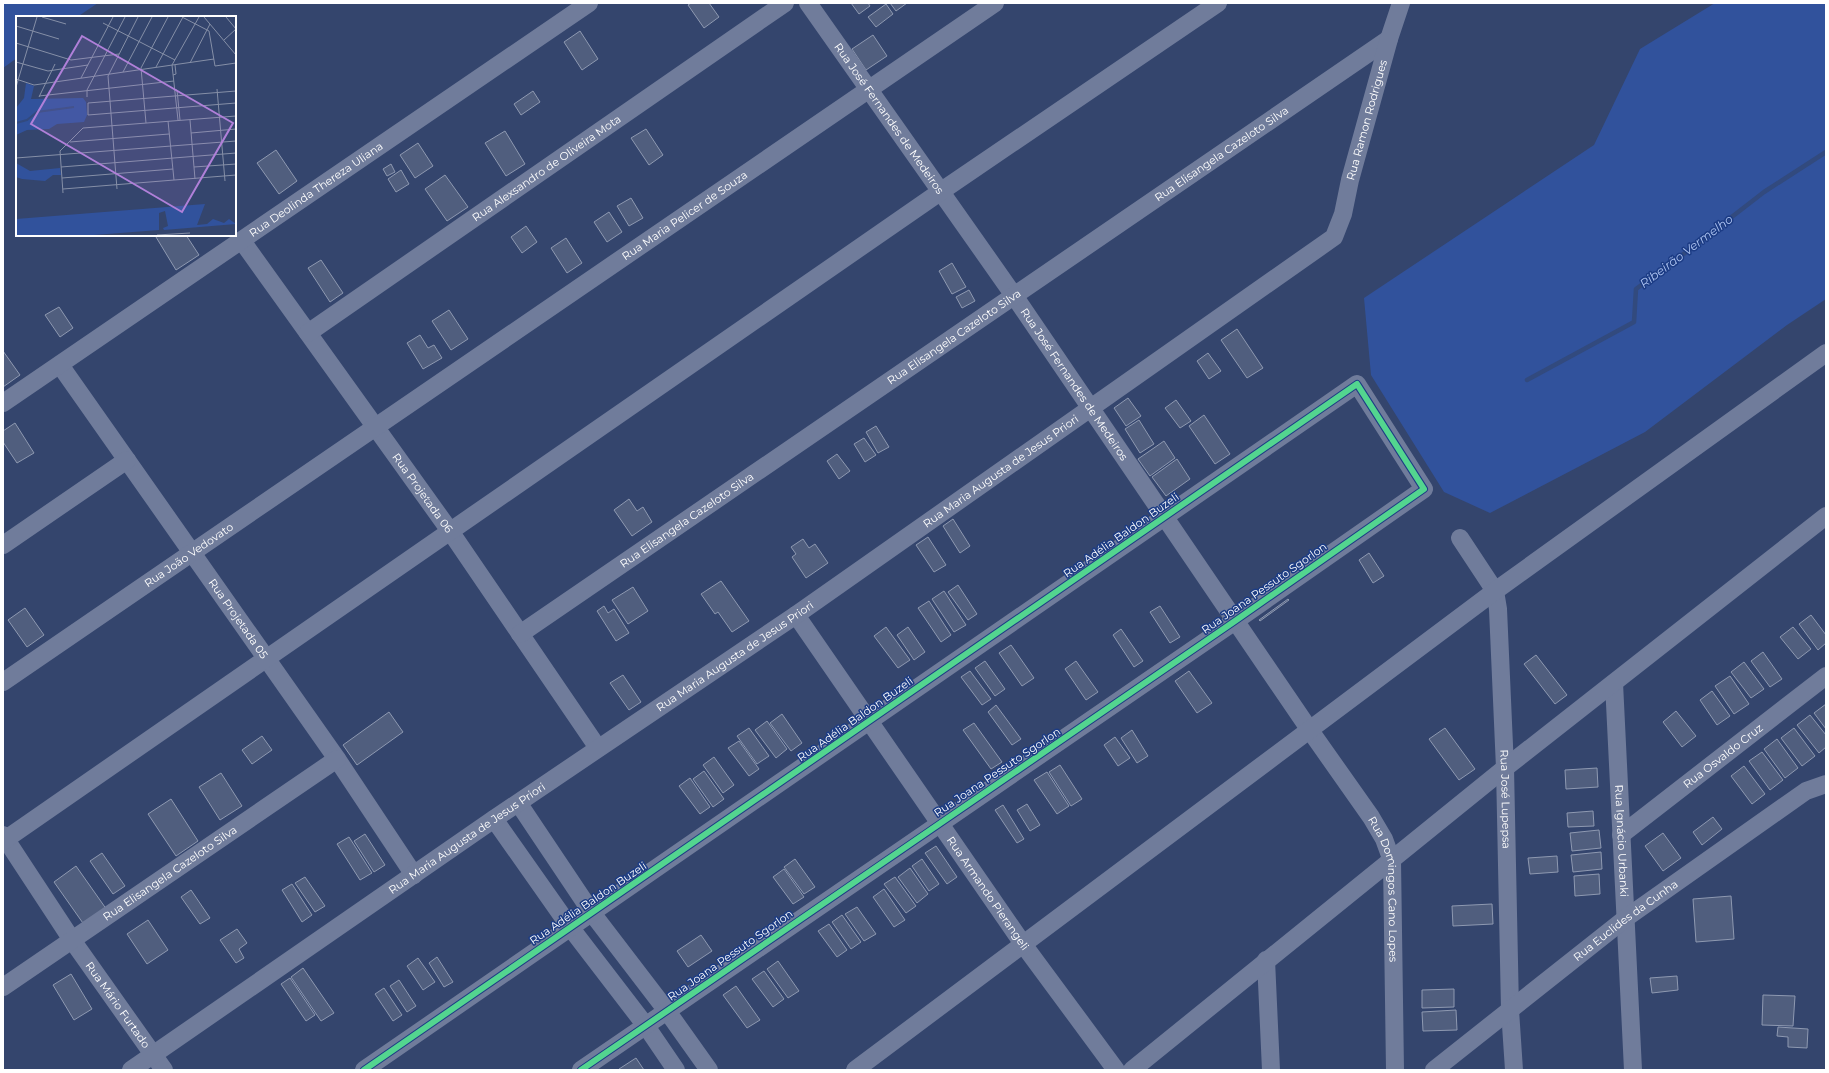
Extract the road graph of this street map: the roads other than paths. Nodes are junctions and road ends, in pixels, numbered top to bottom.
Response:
1 (589, 3) edge
2 (785, 3) edge
3 (808, 3) edge
4 (995, 3) edge
5 (1218, 3) edge
6 (1401, 3) edge
7 (1389, 39) junction
8 (869, 90) junction
9 (940, 192) junction
10 (1334, 237) joint
11 (242, 241) junction
12 (1015, 297) junction
13 (308, 333) junction
14 (1826, 353) edge
15 (60, 365) junction
16 (1357, 384) joint
17 (3, 403) edge
18 (1090, 409) junction
19 (375, 429) junction
20 (127, 460) junction
21 (1826, 516) edge
22 (1164, 517) junction
23 (450, 531) junction
24 (1460, 538) dead end
25 (3, 544) edge
26 (192, 553) junction
27 (1495, 591) junction
28 (796, 615) junction
29 (1235, 621) junction
30 (520, 634) junction
31 (266, 659) junction
32 (1826, 676) edge
33 (3, 682) edge
34 (1614, 683) junction
35 (868, 722) junction
36 (1309, 729) junction
37 (598, 748) junction
38 (337, 759) junction
39 (1505, 768) junction
40 (1826, 784) edge
41 (518, 804) junction
42 (494, 819) junction
43 (939, 824) junction
44 (1621, 835) junction
45 (4, 839) edge
46 (1392, 861) junction
47 (414, 875) junction
48 (592, 914) junction
49 (1626, 918) junction
50 (570, 927) junction
51 (72, 940) junction
52 (1023, 944) junction
53 (1266, 960) junction
54 (3, 987) edge
55 (1510, 1010) junction
56 (667, 1011) junction
57 (646, 1026) junction
58 (153, 1055) junction
59 (703, 1068) edge
60 (131, 1070) edge
61 (164, 1070) edge
62 (364, 1070) edge
63 (582, 1070) edge
64 (676, 1070) edge
65 (855, 1070) edge
66 (1116, 1070) edge
67 (1132, 1070) edge
68 (1271, 1070) edge
69 (1396, 1070) edge
70 (1434, 1070) edge
71 (1514, 1070) edge
72 (1633, 1070) edge

1 - 11 street, Rua Deolinda Thereza Uliana
2 - 13 street, Rua Alexsandro de Oliveira Mota
3 - 8 street, Rua José Fernandes de Medeiros
4 - 8 street, Rua Maria Pelicer de Souza
5 - 9 street
6 - 7 street, Rua Ramon Rodrigues
7 - 10 street, Rua Ramon Rodrigues
7 - 12 street, Rua Elisangela Cazeloto Silva
8 - 9 street, Rua José Fernandes de Medeiros
8 - 19 street, Rua Maria Pelicer de Souza
9 - 12 street, Rua José Fernandes de Medeiros
9 - 23 street
10 - 18 street, Rua Maria Augusta de Jesus Priori
11 - 13 street, Rua Projetada 06
11 - 15 street, Rua Deolinda Thereza Uliana
12 - 18 street, Rua José Fernandes de Medeiros
12 - 30 street, Rua Elisangela Cazeloto Silva
13 - 19 street, Rua Projetada 06
14 - 27 street
15 - 17 street, Rua Deolinda Thereza Uliana
15 - 20 street, Rua Projetada 05
16 - 22 street, Rua Adélia Baldon Buzeli
16 - 29 street, Rua Joana Pessuto Sgorlon
18 - 22 street, Rua José Fernandes de Medeiros
18 - 28 street, Rua Maria Augusta de Jesus Priori
19 - 23 street, Rua Projetada 06
19 - 26 street, Rua João Vedovato
20 - 25 street
20 - 26 street, Rua Projetada 05
21 - 34 street
22 - 29 street, Rua José Fernandes de Medeiros
22 - 35 street, Rua Adélia Baldon Buzeli
23 - 30 street, Rua Projetada 06
23 - 31 street
24 - 27 street, Rua José Lupepsa
26 - 31 street, Rua Projetada 05
26 - 33 street, Rua João Vedovato
27 - 36 street
27 - 39 street, Rua José Lupepsa
28 - 35 street, Rua Armando Pierangeli
28 - 37 street, Rua Maria Augusta de Jesus Priori
29 - 36 street, Rua José Fernandes de Medeiros
29 - 43 street, Rua Joana Pessuto Sgorlon
30 - 37 street, Rua Projetada 06
31 - 38 street, Rua Projetada 05
31 - 45 street
32 - 44 street, Rua Osvaldo Cruz
34 - 39 street
34 - 44 street, Rua Ignácio Urbanki
35 - 43 street, Rua Armando Pierangeli
35 - 48 street, Rua Adélia Baldon Buzeli
36 - 46 street, Rua Domingos Cano Lopes
36 - 52 street
37 - 41 street, Rua Maria Augusta de Jesus Priori
38 - 47 street, Rua Projetada 05
38 - 51 street, Rua Elisangela Cazeloto Silva
39 - 46 street
39 - 55 street, Rua José Lupepsa
40 - 49 street, Rua Euclides da Cunha
41 - 42 street, Rua Maria Augusta de Jesus Priori
41 - 48 street
42 - 47 street, Rua Maria Augusta de Jesus Priori
42 - 50 street
43 - 52 street, Rua Armando Pierangeli
43 - 56 street, Rua Joana Pessuto Sgorlon
44 - 49 street, Rua Ignácio Urbanki
45 - 51 street, Rua Mário Furtado
46 - 53 street
46 - 69 street, Rua Domingos Cano Lopes
47 - 58 street, Rua Maria Augusta de Jesus Priori
48 - 50 street, Rua Adélia Baldon Buzeli
48 - 56 street
49 - 55 street, Rua Euclides da Cunha
49 - 72 street, Rua Ignácio Urbanki
50 - 57 street
50 - 62 street, Rua Adélia Baldon Buzeli
51 - 54 street, Rua Elisangela Cazeloto Silva
51 - 58 street, Rua Mário Furtado
52 - 65 street
52 - 66 street, Rua Armando Pierangeli
53 - 67 street
53 - 68 street
55 - 70 street, Rua Euclides da Cunha
55 - 71 street, Rua José Lupepsa
56 - 57 street, Rua Joana Pessuto Sgorlon
56 - 59 street
57 - 63 street, Rua Joana Pessuto Sgorlon
57 - 64 street
58 - 60 street, Rua Maria Augusta de Jesus Priori
58 - 61 street, Rua Mário Furtado

